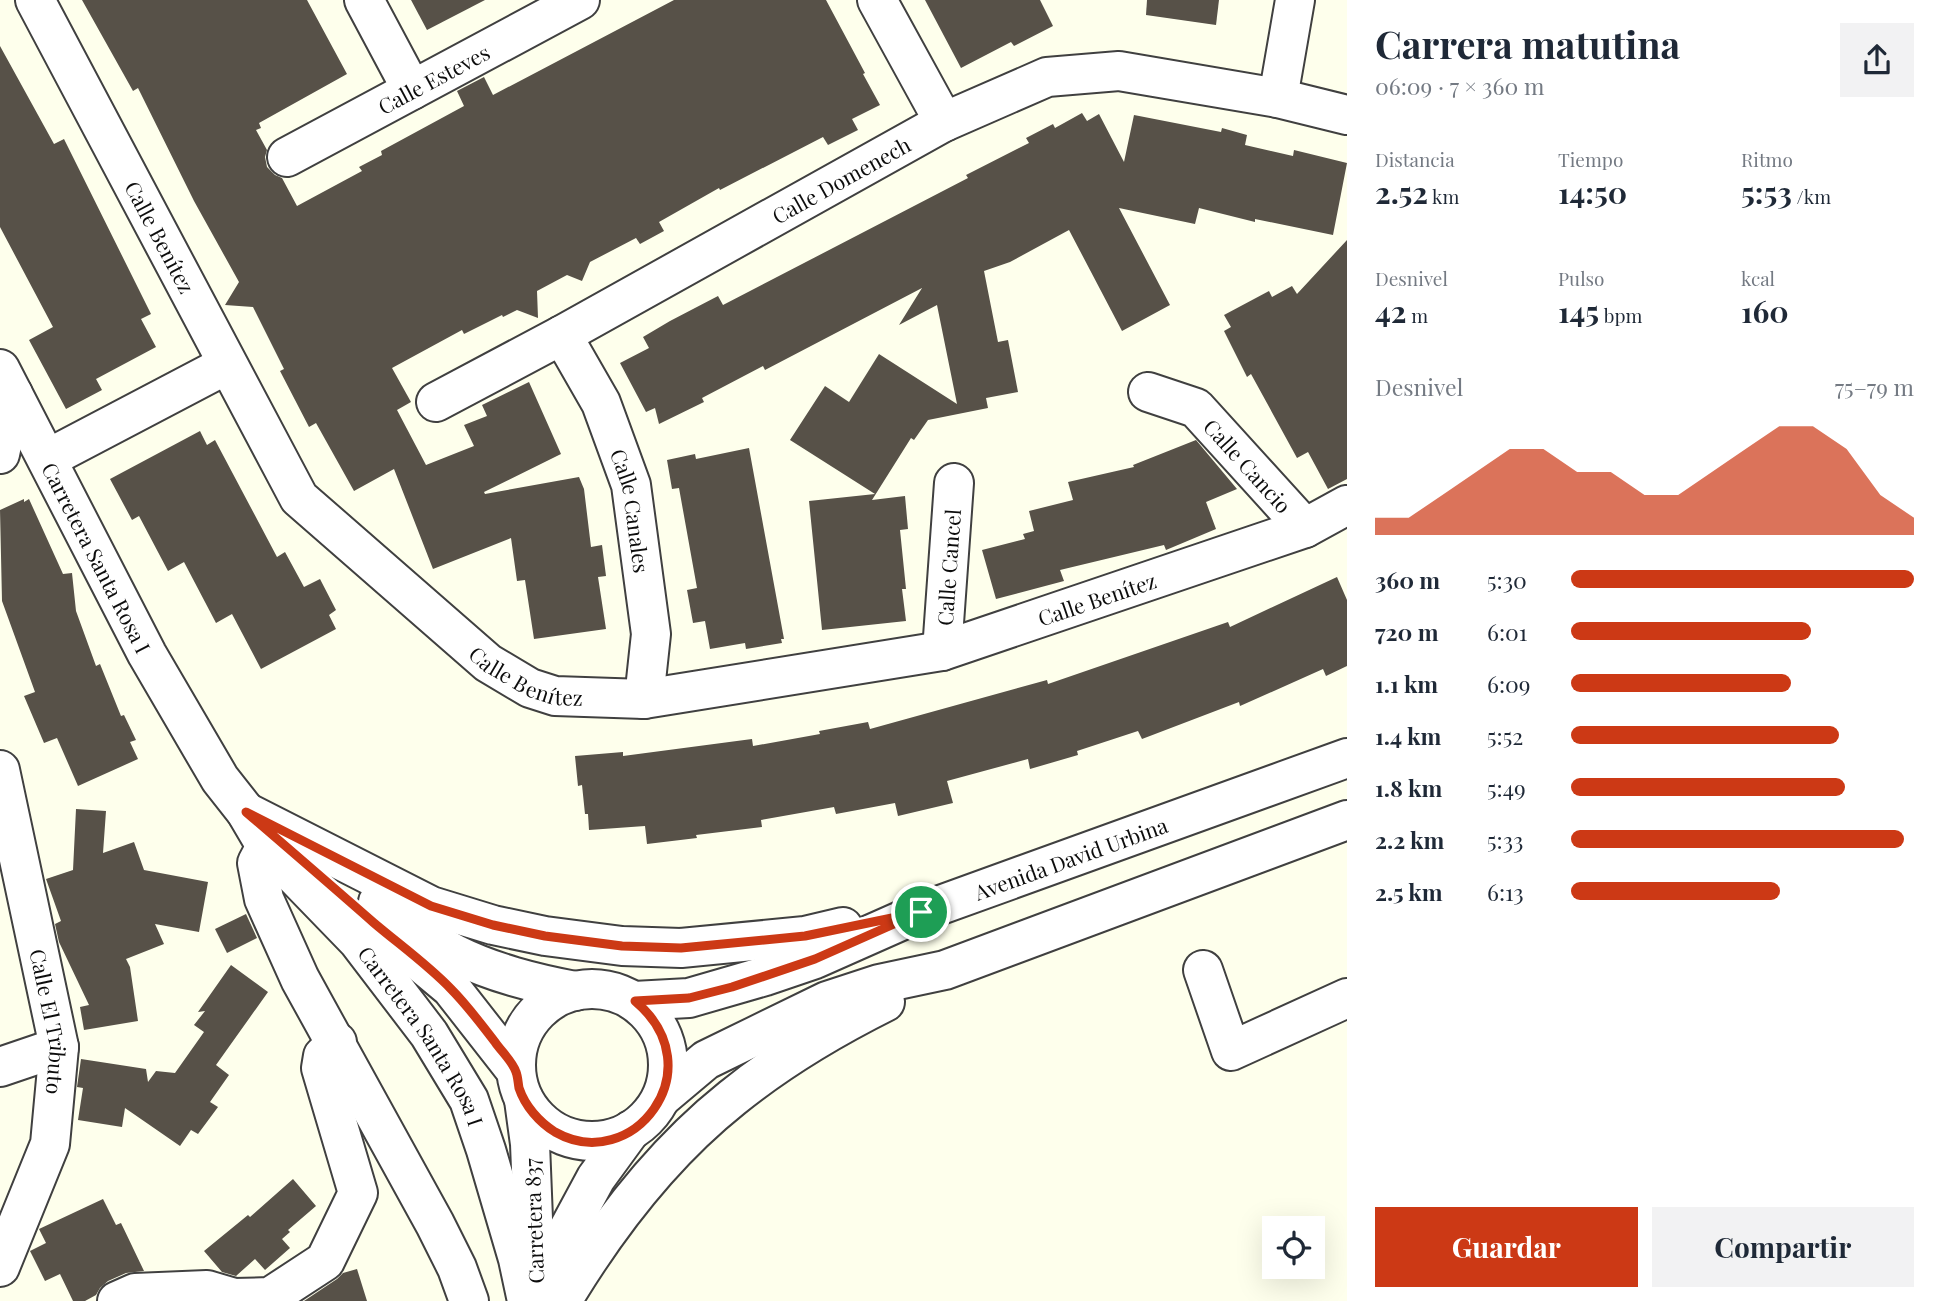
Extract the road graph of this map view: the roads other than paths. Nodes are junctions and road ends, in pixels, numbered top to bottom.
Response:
1 (34, 0) edge
2 (363, 0) edge
3 (580, 0) edge
4 (877, 0) edge
5 (1296, 0) edge
6 (412, 90) junction
7 (1278, 98) junction
8 (1347, 115) edge
9 (944, 122) junction
10 (287, 157) dead end
11 (562, 335) junction
12 (226, 365) junction
13 (7, 382) edge
14 (1148, 392) dead end
15 (436, 402) dead end
16 (0, 454) edge
17 (47, 459) junction
18 (954, 483) dead end
19 (1347, 505) edge
20 (1305, 528) junction
21 (942, 651) junction
22 (644, 699) junction
23 (1347, 758) edge
24 (0, 770) edge
25 (246, 812) junction
26 (1347, 820) edge
27 (266, 846) junction
28 (921, 912) junction
29 (945, 970) junction
30 (1203, 970) dead end
31 (575, 991) junction
32 (1347, 998) edge
33 (635, 1001) junction
34 (337, 1042) junction
35 (60, 1047) junction
36 (0, 1067) edge
37 (520, 1086) junction
38 (662, 1097) junction
39 (631, 1130) junction
40 (0, 1267) edge
41 (117, 1301) edge
42 (469, 1301) edge
43 (527, 1301) edge
44 (536, 1301) edge
45 (548, 1301) edge
46 (562, 1301) edge

1 - 12 street, Calle Benítez
2 - 6 street
3 - 6 street, Calle Esteves
4 - 9 street
5 - 7 street
6 - 10 street, Calle Esteves
7 - 8 street
7 - 9 street, Calle Domenech
9 - 11 street, Calle Domenech
11 - 15 street, Calle Domenech
11 - 22 street, Calle Canales
12 - 17 street
12 - 22 street, Calle Benítez
13 - 16 street
13 - 17 street, Carretera Santa Rosa I
14 - 20 street, Calle Cancio
17 - 25 street, Carretera Santa Rosa I
18 - 21 street, Calle Cancel
19 - 20 street, Calle Benítez
20 - 21 street, Calle Benítez
21 - 22 street, Calle Benítez
23 - 28 street, Avenida David Urbina
24 - 35 street, Calle El Tributo
25 - 27 street, Carretera Santa Rosa I
25 - 28 street
25 - 31 street, Carretera Santa Rosa I
25 - 37 street, Carretera Santa Rosa I
26 - 29 street
27 - 34 street
27 - 43 street, Carretera Santa Rosa I
28 - 33 street, Avenida David Urbina
29 - 38 street
29 - 46 street
30 - 32 street
31 - 33 street
31 - 37 street
33 - 38 street
34 - 41 street
34 - 42 street
35 - 36 street
35 - 40 street, Calle El Tributo
37 - 39 street
37 - 44 street, Carretera 837
38 - 39 street
39 - 45 street, Carretera 837

